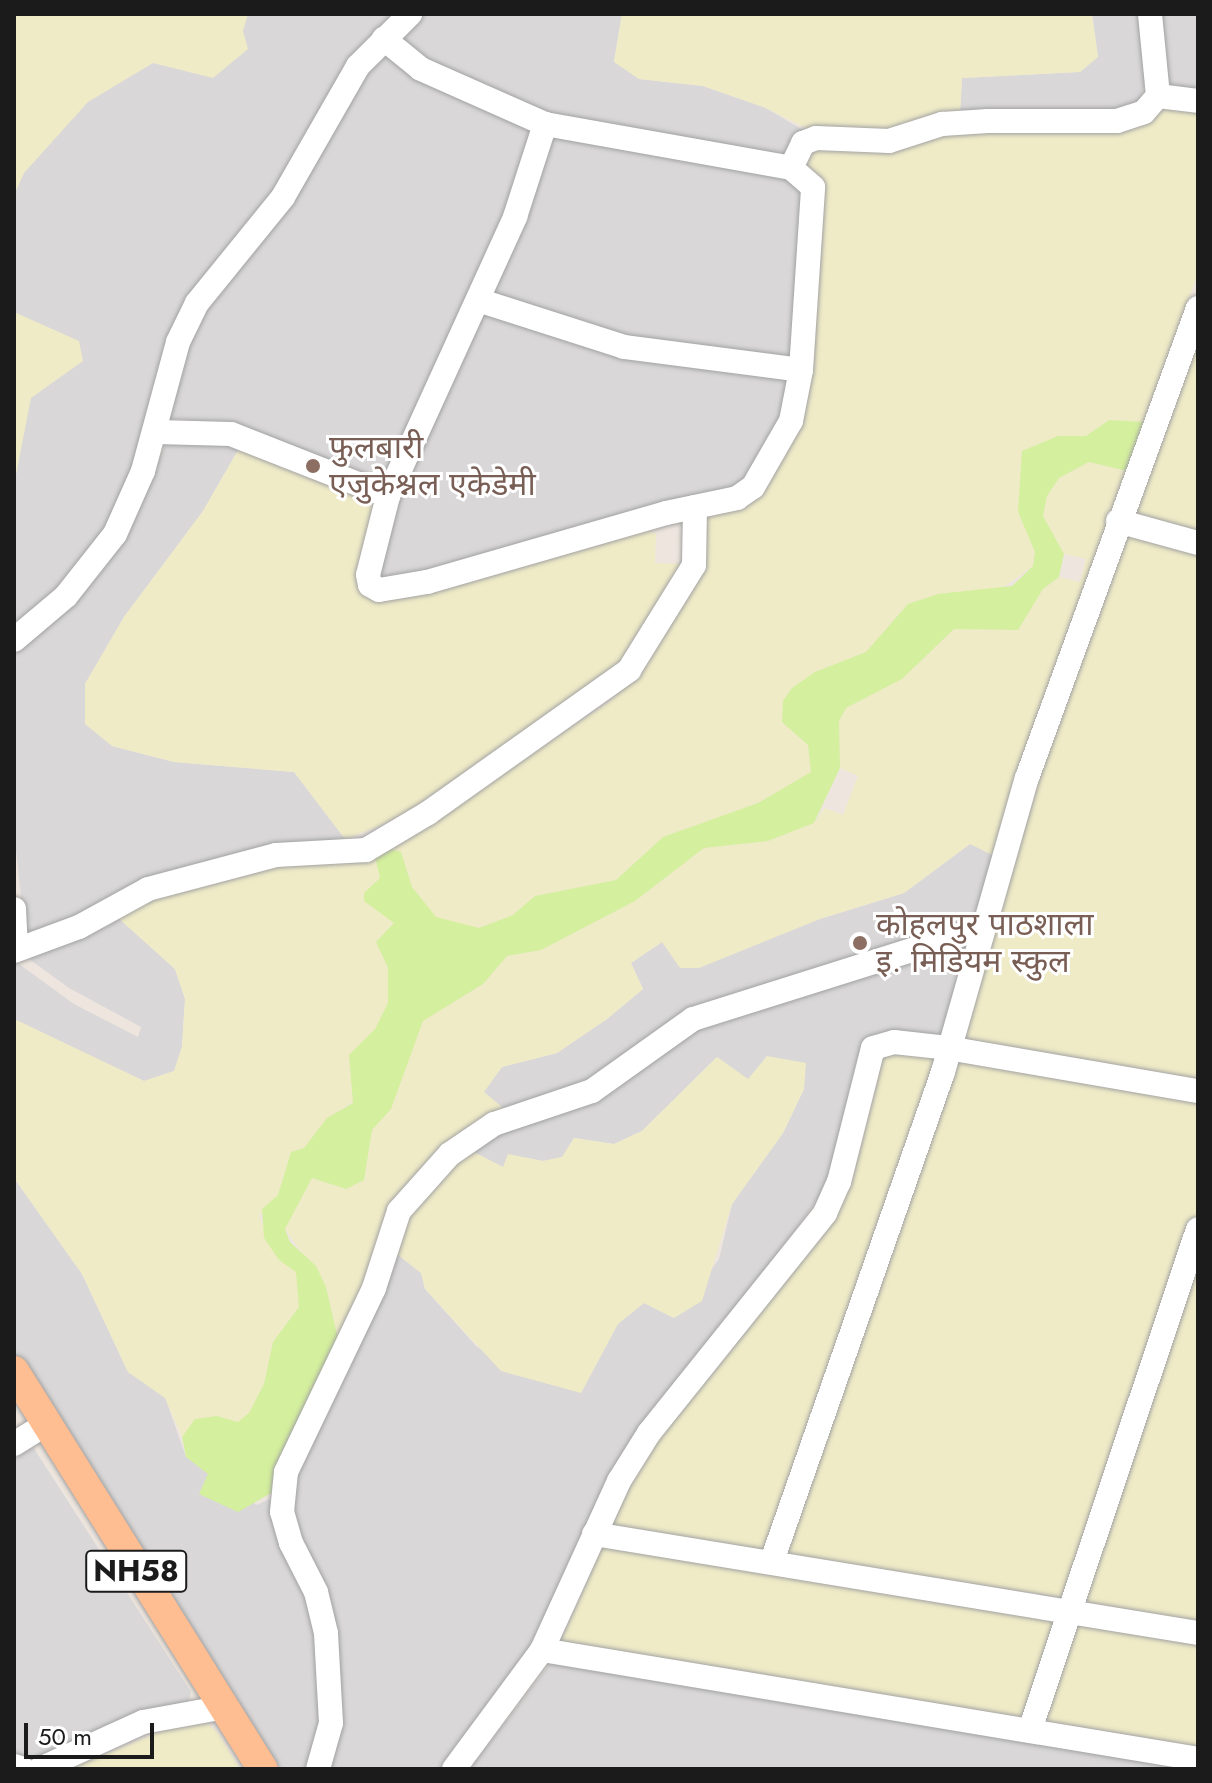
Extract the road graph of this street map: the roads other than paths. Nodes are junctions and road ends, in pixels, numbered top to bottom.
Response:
1 (410, 14) edge
2 (1150, 14) edge
3 (384, 39) junction
4 (1158, 96) junction
5 (1198, 101) edge
6 (545, 124) junction
7 (791, 168) junction
8 (478, 300) junction
9 (1198, 308) edge
10 (801, 370) junction
11 (156, 432) junction
12 (388, 496) junction
13 (695, 507) junction
14 (1118, 521) junction
15 (1198, 543) edge
16 (14, 640) edge
17 (14, 909) edge
18 (982, 928) junction
19 (15, 950) edge
20 (948, 1048) junction
21 (1198, 1091) edge
22 (1198, 1229) edge
23 (14, 1371) edge
24 (46, 1424) junction
25 (14, 1444) edge
26 (594, 1534) junction
27 (772, 1561) junction
28 (1069, 1608) junction
29 (1198, 1633) edge
30 (542, 1650) junction
31 (220, 1708) junction
32 (1030, 1730) junction
33 (1198, 1759) edge
34 (14, 1766) edge
35 (23, 1769) edge
36 (40, 1769) edge
37 (263, 1769) edge
38 (318, 1769) edge
39 (454, 1769) edge

1 - 3 street
2 - 4 street
3 - 6 street
3 - 11 street
4 - 5 street
4 - 7 street
6 - 7 street
6 - 8 street
7 - 10 street
8 - 10 street
8 - 12 street
9 - 14 street
10 - 13 street
11 - 12 street
11 - 16 street
12 - 13 street
13 - 19 street
14 - 15 street
14 - 18 street
17 - 19 street
18 - 20 street
18 - 38 street
20 - 21 street
20 - 26 street
20 - 27 street
22 - 28 street
23 - 24 main road, NH58
24 - 25 street
24 - 31 main road, NH58
26 - 27 street
26 - 30 street
27 - 28 street
28 - 29 street
28 - 32 street
30 - 32 street
30 - 39 street
31 - 36 street
31 - 37 main road, NH58
32 - 33 street
34 - 35 street

